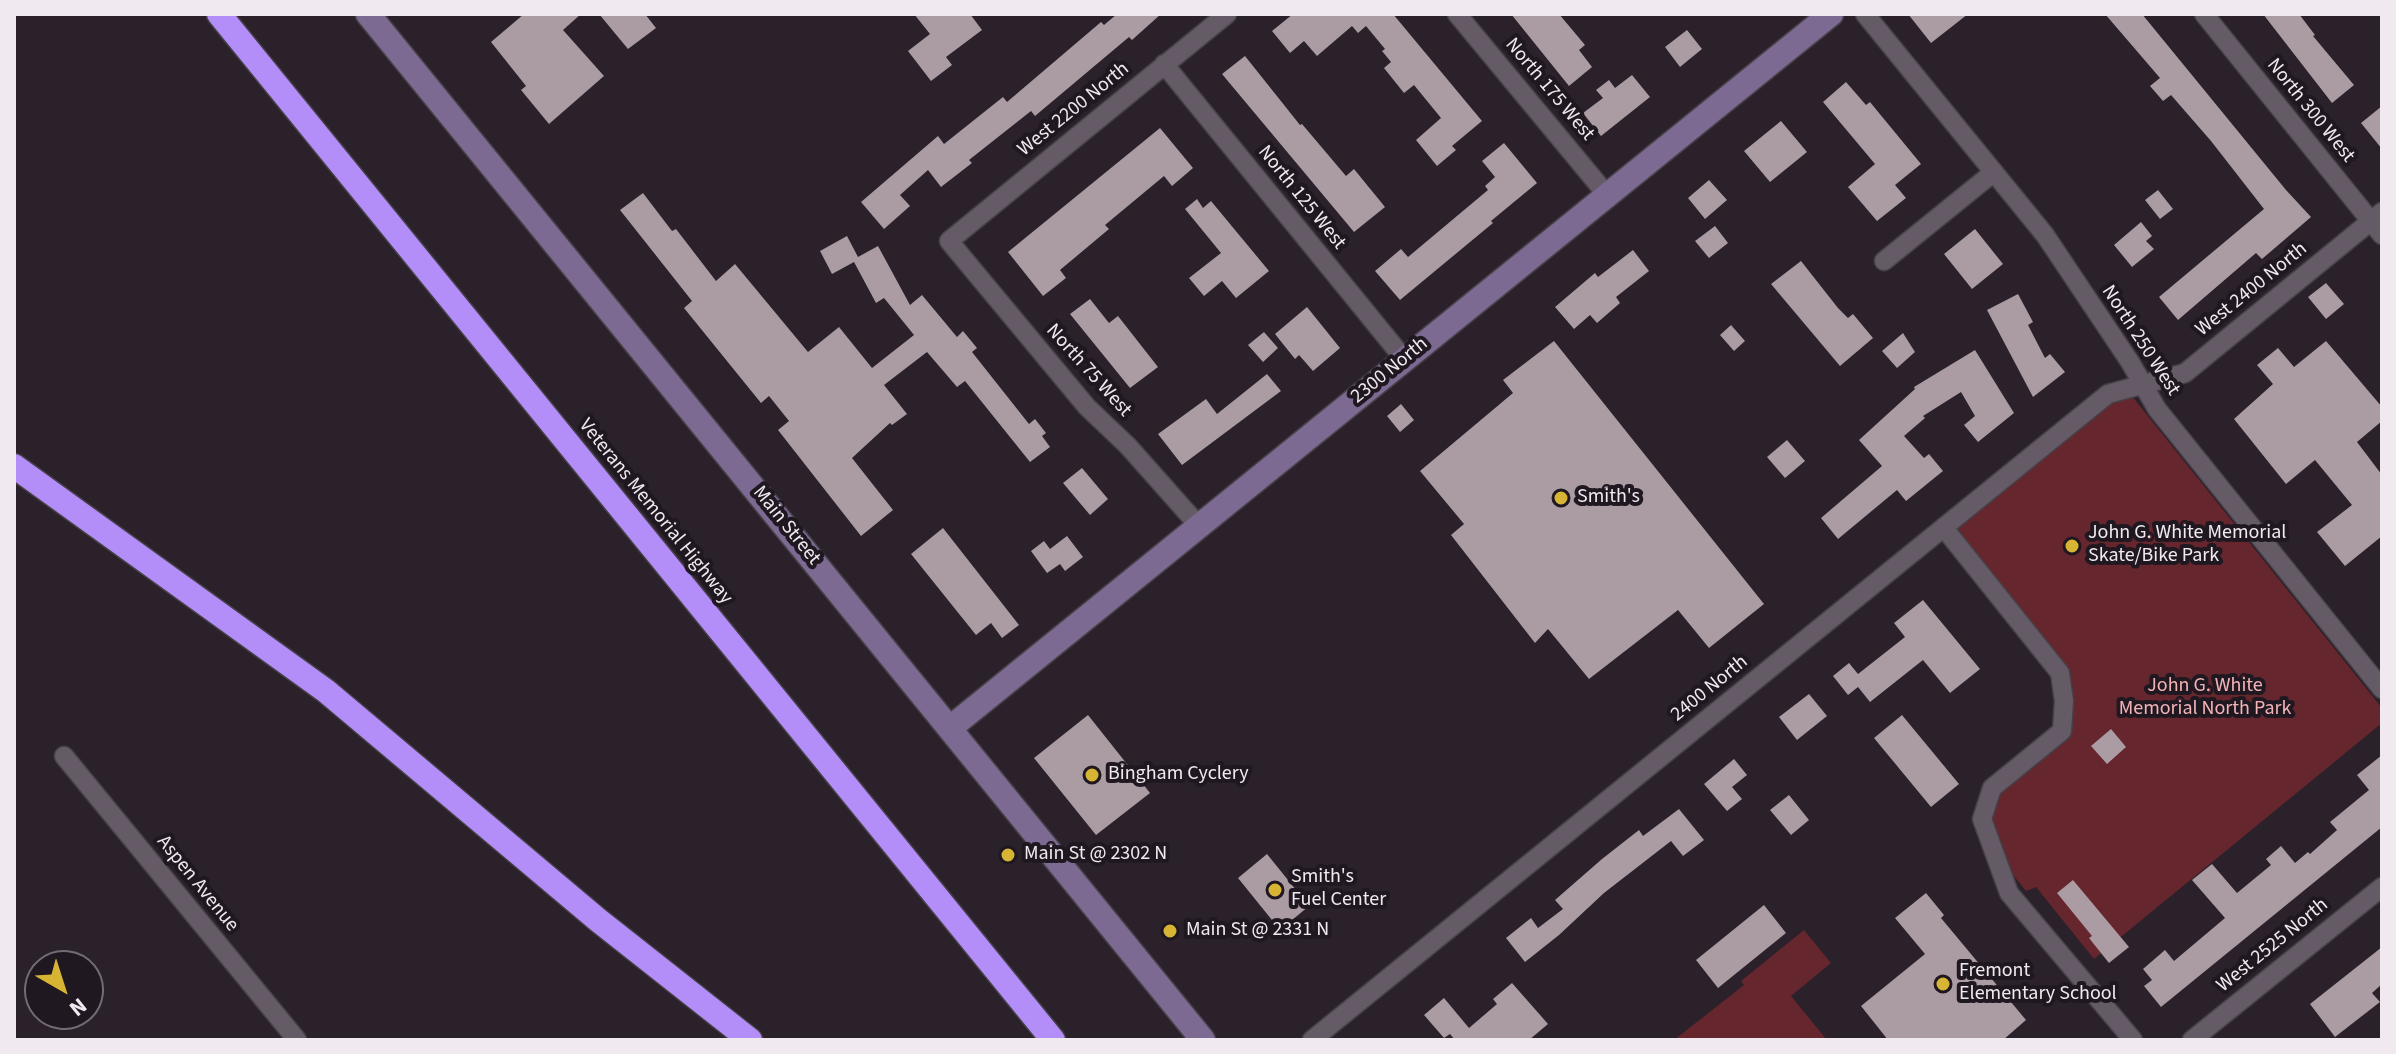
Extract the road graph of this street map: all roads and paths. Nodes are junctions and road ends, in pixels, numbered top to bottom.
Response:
1 (219, 14) edge
2 (368, 14) edge
3 (1227, 14) edge
4 (1457, 14) edge
5 (1831, 14) edge
6 (1865, 14) edge
7 (2204, 14) edge
8 (1164, 64) junction
9 (1994, 172) junction
10 (1607, 195) junction
11 (2378, 223) edge
12 (949, 241) joint
13 (1884, 261) dead end
14 (1405, 360) junction
15 (2141, 384) junction
16 (14, 466) edge
17 (1199, 526) junction
18 (1944, 528) junction
19 (2382, 689) edge
20 (950, 728) junction
21 (64, 756) dead end
22 (2382, 887) edge
23 (297, 1040) edge
24 (750, 1040) edge
25 (1053, 1040) edge
26 (1203, 1040) edge
27 (1312, 1040) edge
28 (2133, 1040) edge
29 (2192, 1040) edge

1 - 25 highway, Veterans Memorial Highway
2 - 20 main road, Main Street
3 - 8 street, West 2200 North
4 - 10 street, North 175 West
5 - 10 main road, 2300 North
6 - 9 street, North 250 West
7 - 11 street, North 300 West
8 - 12 street, West 2200 North
8 - 14 street, North 125 West
9 - 13 street
9 - 15 street, North 250 West
10 - 14 main road, 2300 North
11 - 15 street, West 2400 North
12 - 17 street, North 75 West
14 - 17 main road, 2300 North
15 - 18 street, 2400 North
15 - 19 street, North 250 West
16 - 24 highway
17 - 20 main road, 2300 North
18 - 27 street, 2400 North
18 - 28 street
20 - 26 main road, Main Street
21 - 23 street, Aspen Avenue
22 - 29 street, West 2525 North

